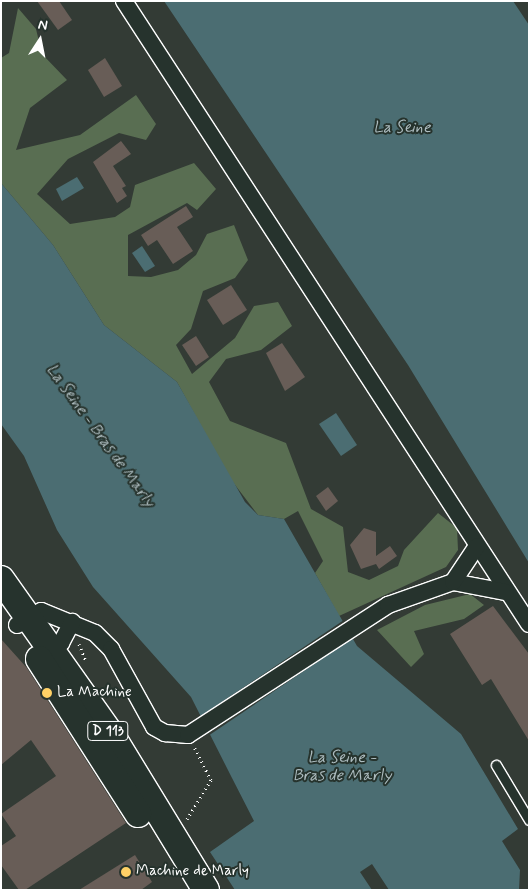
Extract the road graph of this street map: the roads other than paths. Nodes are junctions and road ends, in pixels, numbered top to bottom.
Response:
1 (124, 1) edge
2 (477, 546) junction
3 (1, 579) edge
4 (452, 582) junction
5 (506, 592) junction
6 (1, 605) edge
7 (22, 621) junction
8 (72, 622) junction
9 (529, 624) edge
10 (46, 654) junction
11 (496, 765) dead end
12 (529, 820) edge
13 (188, 890) edge
14 (206, 890) edge

1 - 2 street
2 - 4 street
2 - 5 street
3 - 7 main road, D 113
4 - 5 street
4 - 8 street
5 - 9 street
6 - 7 main road, D 113
7 - 8 street
7 - 10 main road, D 113
8 - 10 street
10 - 13 main road, D 113
10 - 14 main road, D 113
11 - 12 lane

